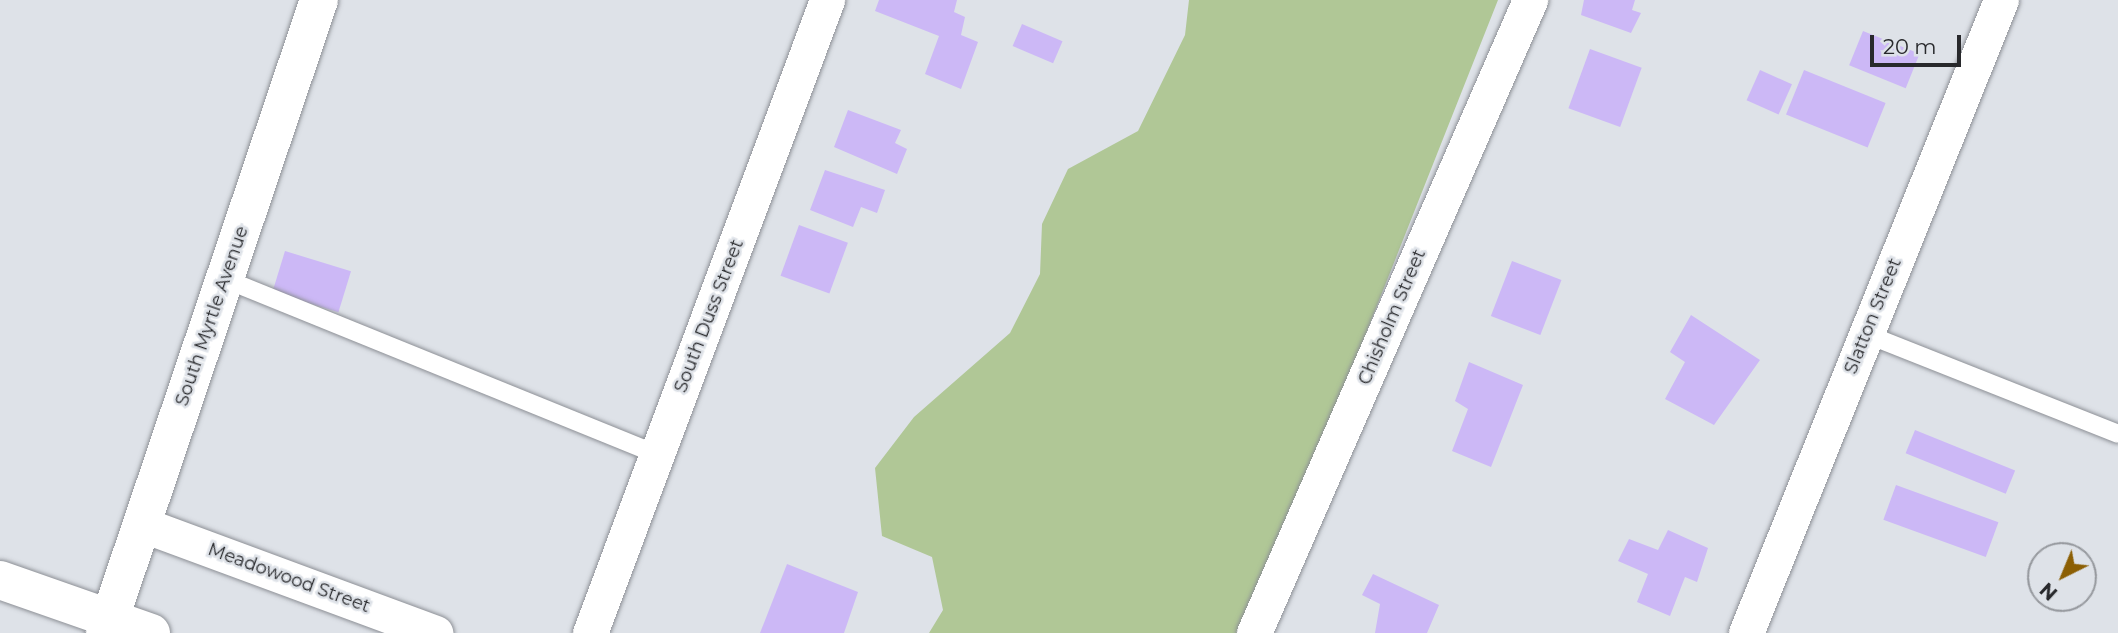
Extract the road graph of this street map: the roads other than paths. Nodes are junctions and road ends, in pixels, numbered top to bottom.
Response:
1 (319, 0) edge
2 (828, 0) edge
3 (1530, 0) edge
4 (2001, 0) edge
5 (225, 279) junction
6 (1866, 334) junction
7 (2118, 434) edge
8 (657, 454) junction
9 (141, 524) junction
10 (0, 580) edge
11 (108, 626) edge
12 (151, 633) edge
13 (436, 633) edge
14 (590, 633) edge
15 (1254, 633) edge
16 (1746, 633) edge

1 - 5 street, South Myrtle Avenue
2 - 8 street, South Duss Street
3 - 15 street, Chisholm Street
4 - 6 street, Slatton Street
5 - 8 lane
5 - 9 street, South Myrtle Avenue
6 - 7 lane
6 - 16 street, Slatton Street
8 - 14 street, South Duss Street
9 - 11 street, South Myrtle Avenue
9 - 13 street, Meadowood Street
10 - 11 street
11 - 12 street

